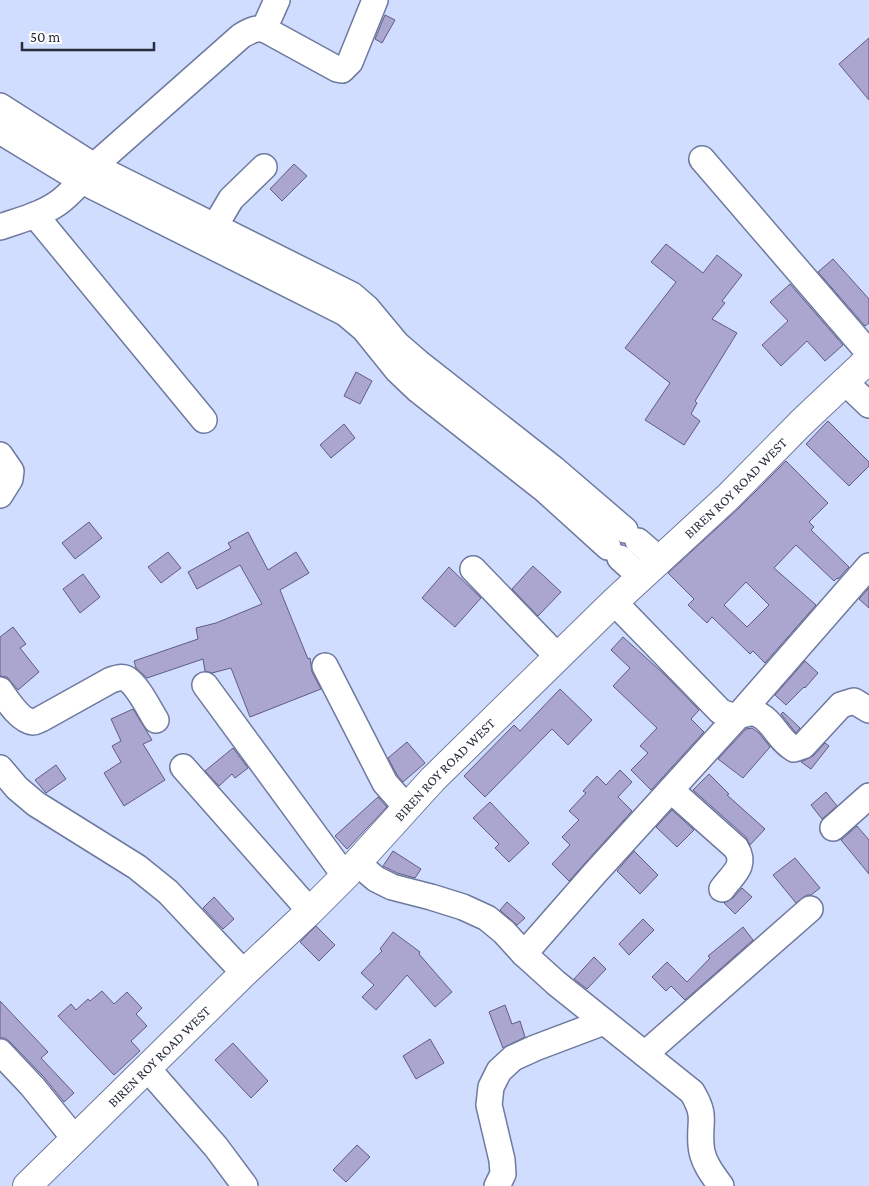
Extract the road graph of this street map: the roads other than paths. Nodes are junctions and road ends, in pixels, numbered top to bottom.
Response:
1 (277, 0) edge
2 (375, 0) edge
3 (264, 28) junction
4 (0, 106) edge
5 (0, 131) edge
6 (702, 159) dead end
7 (264, 167) dead end
8 (88, 173) junction
9 (35, 215) junction
10 (215, 226) junction
11 (0, 227) edge
12 (869, 353) edge
13 (869, 359) edge
14 (845, 382) junction
15 (869, 405) edge
16 (204, 420) dead end
17 (0, 455) edge
18 (0, 495) edge
19 (623, 544) junction
20 (869, 566) edge
21 (472, 569) dead end
22 (650, 569) junction
23 (614, 602) junction
24 (558, 657) junction
25 (325, 666) dead end
26 (205, 685) dead end
27 (0, 690) edge
28 (869, 710) edge
29 (738, 716) junction
30 (156, 720) dead end
31 (182, 767) dead end
32 (0, 768) edge
33 (672, 791) junction
34 (869, 796) edge
35 (407, 808) junction
36 (834, 828) dead end
37 (351, 869) junction
38 (722, 889) dead end
39 (810, 909) dead end
40 (310, 911) junction
41 (524, 954) junction
42 (244, 973) junction
43 (604, 1022) junction
44 (0, 1052) edge
45 (645, 1054) junction
46 (147, 1068) junction
47 (75, 1139) junction
48 (27, 1186) edge
49 (246, 1186) edge
50 (497, 1186) edge
51 (721, 1186) edge

1 - 3 street
2 - 3 street
3 - 8 street
4 - 8 street
5 - 8 street
6 - 12 street
7 - 10 street
8 - 9 street
8 - 10 street
8 - 19 street
9 - 11 street
9 - 16 street
10 - 19 street
13 - 14 main road, BIREN ROY ROAD WEST
14 - 15 street
14 - 22 main road, BIREN ROY ROAD WEST
17 - 18 street
19 - 22 street
20 - 29 street
21 - 24 street
22 - 23 main road, BIREN ROY ROAD WEST
23 - 24 main road, BIREN ROY ROAD WEST
23 - 29 street
24 - 35 main road, BIREN ROY ROAD WEST
25 - 35 street
26 - 37 street
27 - 30 street
28 - 29 street
29 - 33 street
31 - 40 street
32 - 42 street
33 - 38 street
33 - 41 street
34 - 36 street
35 - 37 main road, BIREN ROY ROAD WEST
37 - 40 main road, BIREN ROY ROAD WEST
37 - 41 street
39 - 45 street
40 - 42 main road, BIREN ROY ROAD WEST
41 - 43 street
42 - 46 main road, BIREN ROY ROAD WEST
43 - 45 street
43 - 50 street
44 - 47 street
45 - 51 street
46 - 47 main road, BIREN ROY ROAD WEST
46 - 49 street
47 - 48 main road, BIREN ROY ROAD WEST

